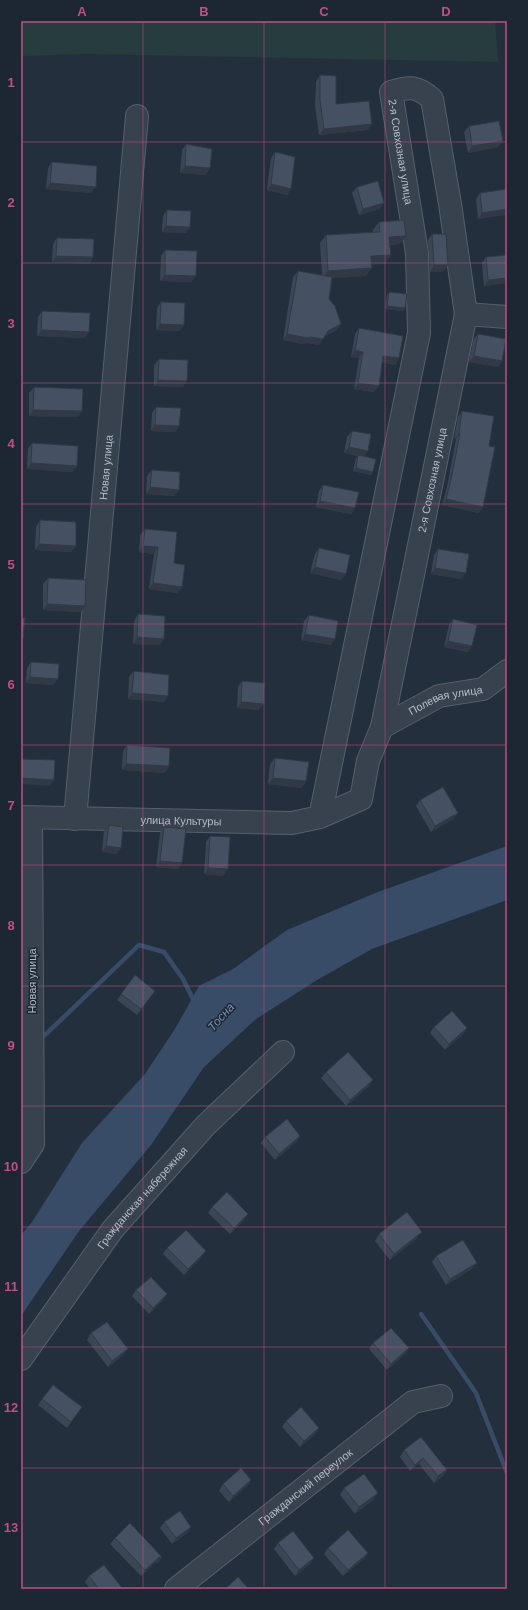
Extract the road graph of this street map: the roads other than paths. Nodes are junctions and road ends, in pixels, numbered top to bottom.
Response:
1 (137, 116) dead end
2 (466, 314) junction
3 (507, 317) edge
4 (507, 671) edge
5 (382, 727) junction
6 (329, 813) junction
7 (26, 818) edge
8 (75, 819) junction
9 (283, 1052) dead end
10 (21, 1162) edge
11 (21, 1359) edge
12 (441, 1396) dead end
13 (176, 1589) edge

1 - 8 street, Новая улица
2 - 3 street
2 - 5 street, 2-я Совхозная улица
2 - 6 street, 2-я Совхозная улица
4 - 5 street, Полевая улица
5 - 6 street, 2-я Совхозная улица
6 - 8 street, улица Культуры
7 - 8 street, улица Культуры
7 - 10 street, Новая улица
9 - 11 street, Гражданская набережная
12 - 13 street, Гражданский переулок

